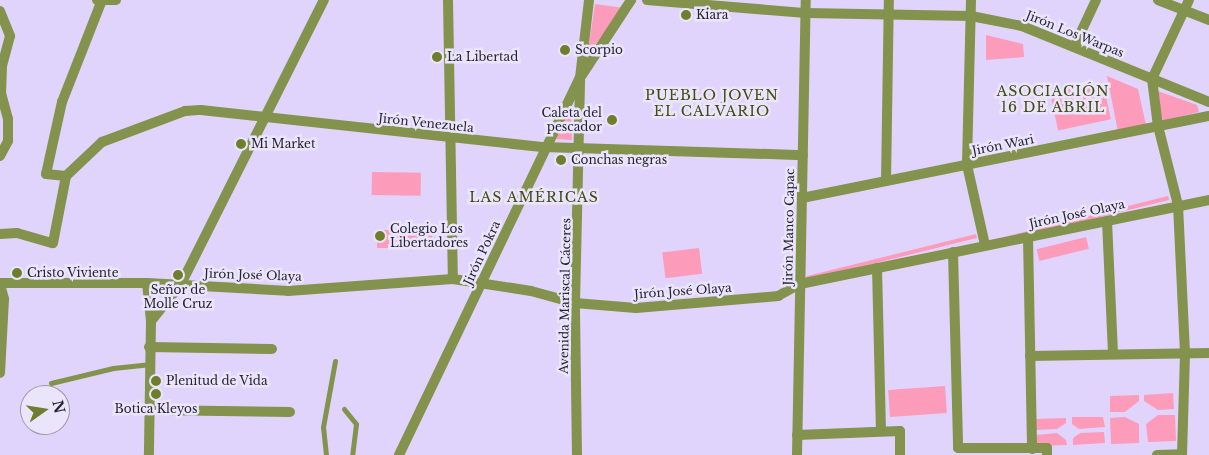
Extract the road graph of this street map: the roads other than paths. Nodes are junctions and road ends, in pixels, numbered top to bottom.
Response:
1 (116, 0) edge
2 (324, 0) edge
3 (448, 0) edge
4 (589, 0) edge
5 (631, 0) edge
6 (647, 0) edge
7 (806, 0) edge
8 (889, 0) edge
9 (971, 0) edge
10 (1096, 0) edge
11 (1158, 0) edge
12 (1188, 0) edge
13 (100, 1) edge
14 (0, 11) edge
15 (1183, 12) junction
16 (806, 13) junction
17 (889, 14) junction
18 (971, 16) junction
19 (1209, 20) edge
20 (1074, 47) junction
21 (580, 78) junction
22 (1152, 79) junction
23 (1209, 102) edge
24 (1209, 116) edge
25 (262, 118) junction
26 (1158, 126) junction
27 (450, 138) junction
28 (544, 148) junction
29 (581, 148) junction
30 (803, 154) junction
31 (0, 156) edge
32 (967, 165) junction
33 (66, 176) junction
34 (886, 182) junction
35 (802, 198) junction
36 (1209, 200) edge
37 (1178, 205) junction
38 (1107, 221) junction
39 (0, 234) edge
40 (1028, 236) junction
41 (985, 246) junction
42 (954, 252) junction
43 (877, 268) junction
44 (453, 279) junction
45 (147, 283) junction
46 (0, 284) edge
47 (181, 284) junction
48 (800, 284) junction
49 (481, 285) junction
50 (575, 303) junction
51 (151, 322) junction
52 (149, 346) junction
53 (272, 349) dead end
54 (1185, 353) junction
55 (1209, 353) edge
56 (1113, 354) junction
57 (1030, 356) junction
58 (335, 361) dead end
59 (149, 364) junction
60 (0, 373) edge
61 (51, 383) dead end
62 (344, 409) dead end
63 (149, 410) junction
64 (290, 412) dead end
65 (881, 431) junction
66 (797, 435) junction
67 (1032, 449) junction
68 (1182, 454) edge
69 (149, 455) edge
70 (326, 455) edge
71 (352, 455) edge
72 (399, 455) edge
73 (577, 455) edge
74 (797, 455) edge
75 (900, 455) edge
76 (1047, 455) edge
77 (1158, 455) edge

1 - 13 street
2 - 25 street
3 - 27 street
4 - 21 street, Jirón Pokra
5 - 21 street
6 - 16 street, Jirón Los Warpas
7 - 16 street, Jirón Manco Capac
8 - 17 street
9 - 18 street
10 - 20 street
11 - 15 street
12 - 15 street
13 - 33 street
14 - 31 street
15 - 19 street
15 - 22 street
16 - 17 street, Jirón Los Warpas
16 - 30 street, Jirón Manco Capac
17 - 18 street, Jirón Los Warpas
17 - 34 street
18 - 20 street, Jirón Los Warpas
18 - 32 street
20 - 22 street, Jirón Los Warpas
21 - 28 street, Jirón Pokra
21 - 29 street, Avenida Mariscal Cáceres
22 - 23 street, Jirón Los Warpas
22 - 26 street
24 - 26 street, Jirón Wari
25 - 27 street, Jirón Venezuela
25 - 33 street, Jirón Venezuela
25 - 47 street
26 - 32 street, Jirón Wari
26 - 37 street
27 - 28 street, Jirón Venezuela
27 - 44 street
28 - 29 street, Jirón Venezuela
28 - 49 street, Jirón Pokra
29 - 30 street, Jirón Venezuela
29 - 50 street, Avenida Mariscal Cáceres
30 - 35 street, Jirón Manco Capac
32 - 34 street, Jirón Wari
32 - 41 street
33 - 39 street
34 - 35 street, Jirón Wari
35 - 48 street, Jirón Manco Capac
36 - 37 street, Jirón José Olaya
37 - 38 street, Jirón José Olaya
37 - 54 street
38 - 40 street, Jirón José Olaya
38 - 56 street
40 - 41 street, Jirón José Olaya
40 - 57 street
41 - 42 street, Jirón José Olaya
42 - 43 street, Jirón José Olaya
42 - 67 street
43 - 48 street, Jirón José Olaya
43 - 65 street
44 - 47 street, Jirón José Olaya
44 - 49 street, Jirón José Olaya
45 - 46 street, Jirón José Olaya
45 - 47 street, Jirón José Olaya
45 - 51 street
46 - 60 street
47 - 51 street
48 - 50 street, Jirón José Olaya
48 - 66 street, Jirón Manco Capac
49 - 50 street, Jirón José Olaya
49 - 72 street, Jirón Pokra
50 - 73 street, Avenida Mariscal Cáceres
51 - 52 street
52 - 53 street
52 - 59 street
54 - 55 street
54 - 56 street
54 - 68 street
56 - 57 street
57 - 67 street
58 - 70 lane
59 - 61 lane
59 - 63 street
62 - 71 lane
63 - 64 street
63 - 69 street
65 - 66 street
65 - 75 street
66 - 74 street, Jirón Manco Capac
67 - 76 street
68 - 77 street

